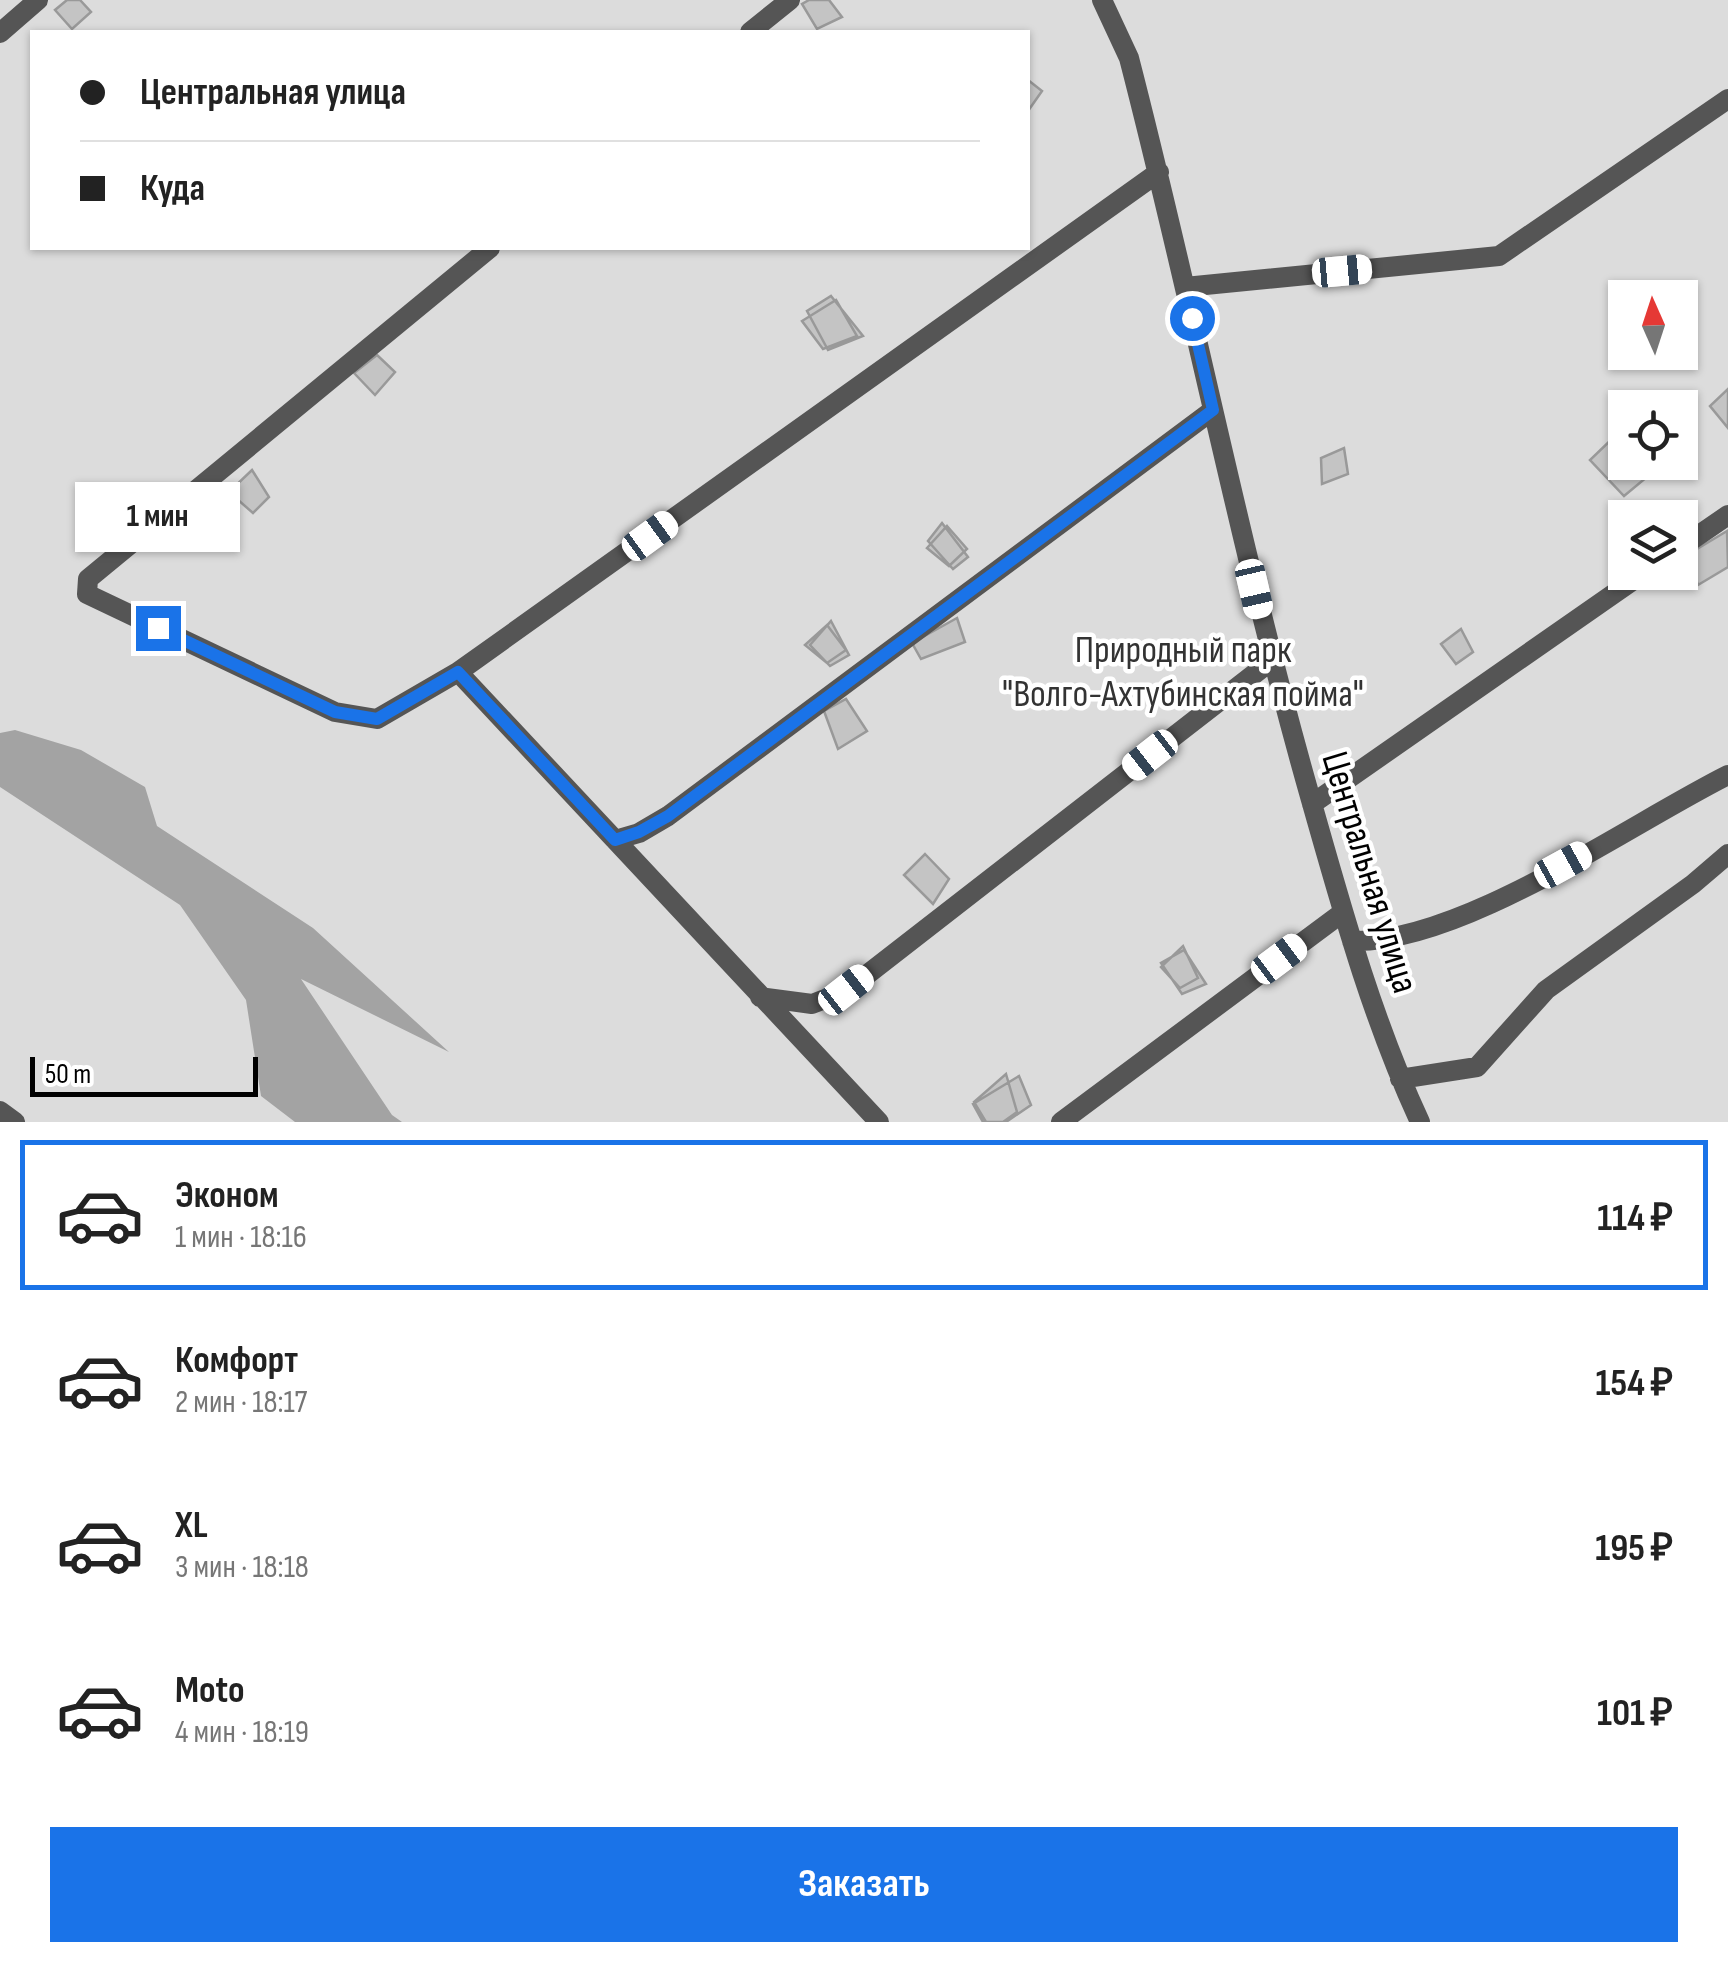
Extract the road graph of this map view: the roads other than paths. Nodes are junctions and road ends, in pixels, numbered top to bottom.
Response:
1 (38, 0) edge
2 (790, 0) edge
3 (1102, 0) edge
4 (752, 30) edge
5 (0, 33) edge
6 (1728, 99) edge
7 (1159, 172) junction
8 (488, 250) edge
9 (1185, 287) junction
10 (1213, 410) junction
11 (1728, 515) edge
12 (1698, 536) edge
13 (1619, 590) edge
14 (1271, 661) junction
15 (458, 672) junction
16 (1728, 775) edge
17 (1312, 804) junction
18 (615, 840) junction
19 (1728, 854) edge
20 (1342, 913) junction
21 (1352, 942) junction
22 (760, 997) junction
23 (1400, 1079) junction
24 (0, 1111) edge
25 (16, 1122) edge
26 (879, 1122) edge
27 (1061, 1122) edge
28 (1420, 1122) edge

1 - 5 street
2 - 4 street
3 - 7 street, Центральная улица
6 - 9 street
7 - 9 street, Центральная улица
7 - 15 street
8 - 15 street
9 - 10 street, Центральная улица
10 - 14 street, Центральная улица
10 - 18 street
11 - 12 street
13 - 17 street
14 - 17 street, Центральная улица
14 - 22 street
15 - 18 street
16 - 21 street
17 - 20 street, Центральная улица
18 - 22 street
19 - 23 street
20 - 21 street, Центральная улица
20 - 27 street
21 - 23 street, Центральная улица
22 - 26 street
23 - 28 street, Центральная улица
24 - 25 street

